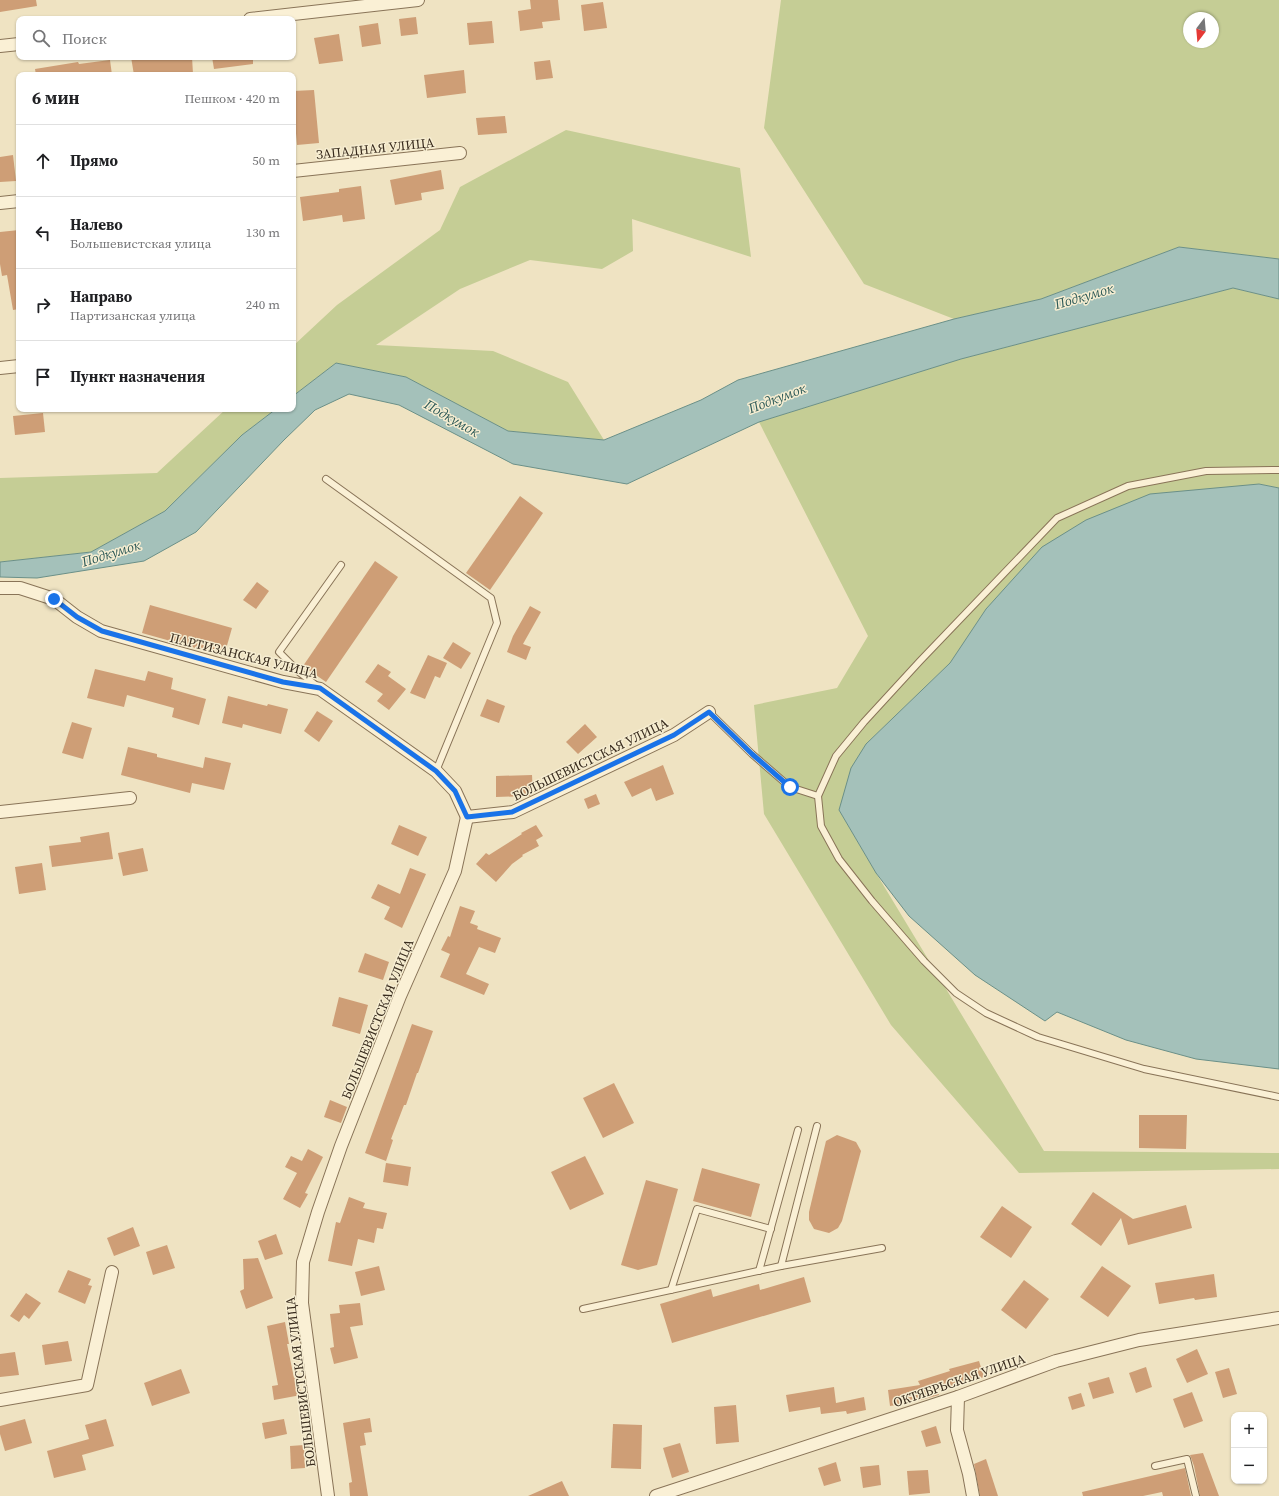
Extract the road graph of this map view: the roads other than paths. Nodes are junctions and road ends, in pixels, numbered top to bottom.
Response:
1 (418, 0) edge
2 (277, 16) edge
3 (16, 44) edge
4 (0, 46) edge
5 (460, 153) dead end
6 (296, 171) edge
7 (16, 201) edge
8 (0, 203) edge
9 (16, 366) edge
10 (0, 368) edge
11 (1279, 470) edge
12 (326, 479) dead end
13 (340, 565) dead end
14 (0, 588) edge
15 (320, 688) junction
16 (709, 712) joint
17 (436, 771) junction
18 (818, 796) junction
19 (130, 798) dead end
20 (0, 812) edge
21 (467, 817) junction
22 (1279, 1097) edge
23 (817, 1126) dead end
24 (798, 1130) dead end
25 (771, 1229) junction
26 (882, 1248) dead end
27 (781, 1266) junction
28 (112, 1272) dead end
29 (759, 1272) junction
30 (671, 1290) junction
31 (583, 1309) dead end
32 (1279, 1318) edge
33 (958, 1397) junction
34 (0, 1400) edge
35 (1155, 1466) dead end
36 (328, 1496) edge
37 (656, 1496) edge
38 (973, 1496) edge
39 (1196, 1496) edge

1 - 2 street
3 - 4 street
5 - 6 street, ЗАПАДНАЯ УЛИЦА
7 - 8 street
9 - 10 street
11 - 18 lane
12 - 17 lane
13 - 15 lane
14 - 15 street, ПАРТИЗАНСКАЯ УЛИЦА
15 - 17 street, ПАРТИЗАНСКАЯ УЛИЦА
16 - 18 lane
16 - 21 street, БОЛЬШЕВИСТСКАЯ УЛИЦА
17 - 21 street, ПАРТИЗАНСКАЯ УЛИЦА
18 - 22 lane
19 - 20 street
21 - 36 street, БОЛЬШЕВИСТСКАЯ УЛИЦА
23 - 27 lane
24 - 25 lane
25 - 29 lane
25 - 30 lane
26 - 27 lane
27 - 29 lane
28 - 34 street
29 - 30 lane
30 - 31 lane
32 - 33 street, ОКТЯБРЬСКАЯ УЛИЦА
33 - 37 street, ОКТЯБРЬСКАЯ УЛИЦА
33 - 38 street
35 - 39 lane

